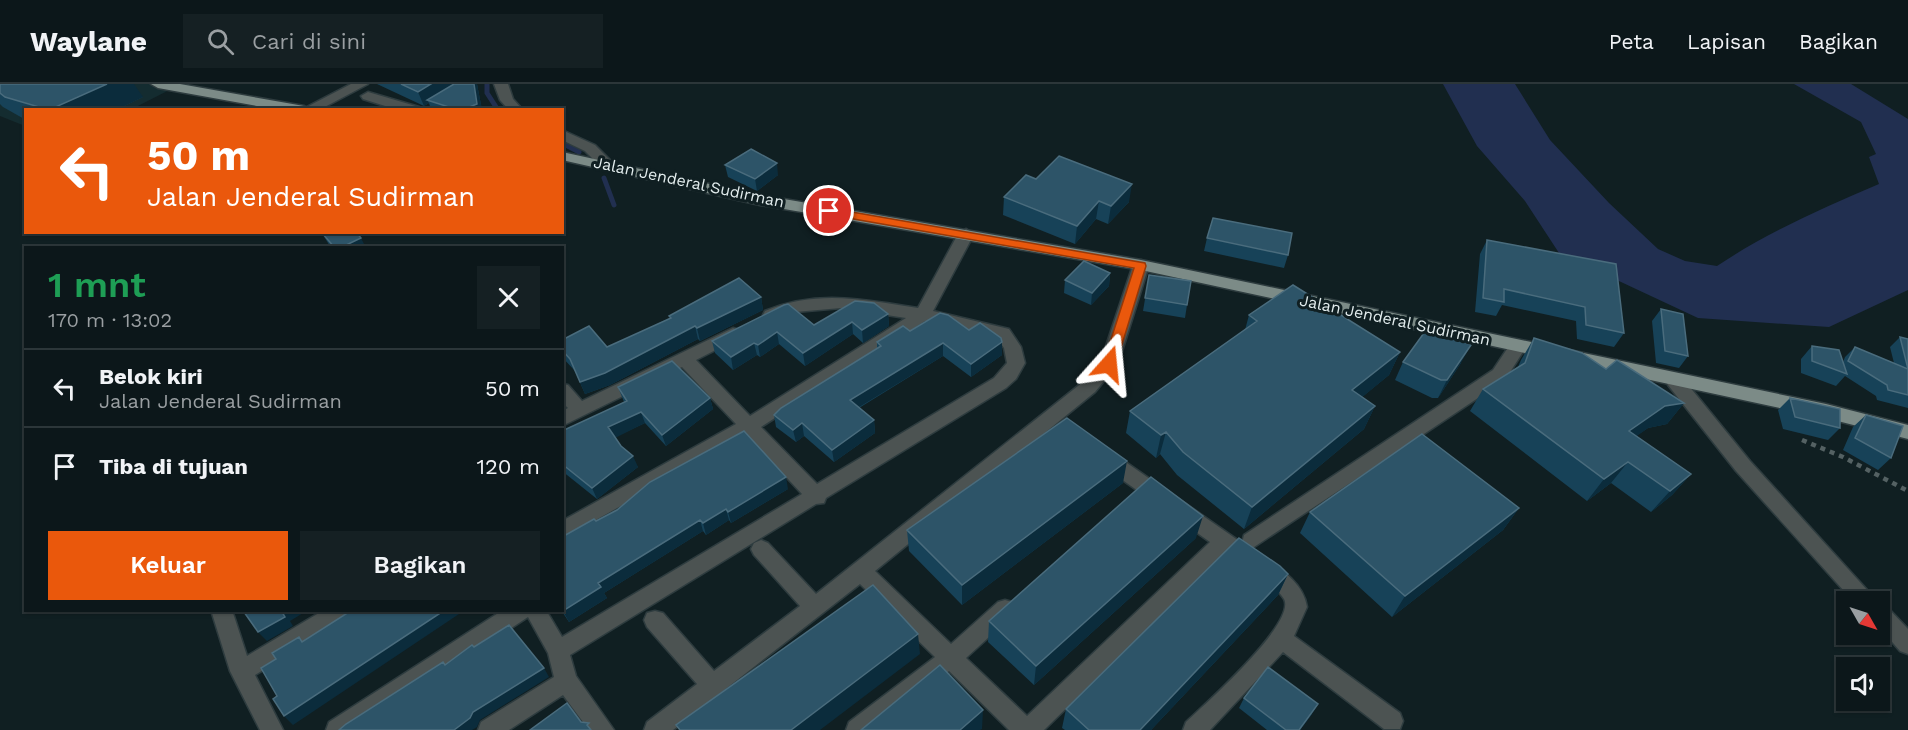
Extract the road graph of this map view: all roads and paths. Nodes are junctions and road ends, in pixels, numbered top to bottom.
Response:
1 (158, 84) edge
2 (501, 84) edge
3 (365, 90) edge
4 (294, 108) edge
5 (311, 108) edge
6 (409, 108) edge
7 (515, 108) edge
8 (564, 135) edge
9 (564, 156) edge
10 (605, 163) junction
11 (966, 234) junction
12 (1140, 266) junction
13 (923, 315) junction
14 (1517, 347) junction
15 (684, 358) junction
16 (1674, 380) junction
17 (564, 392) edge
18 (580, 410) junction
19 (564, 418) edge
20 (748, 426) junction
21 (1908, 432) edge
22 (1802, 440) dead end
23 (1091, 447) edge
24 (1144, 486) junction
25 (1908, 491) edge
26 (817, 496) junction
27 (1126, 502) edge
28 (564, 530) edge
29 (1251, 541) dead end
30 (1224, 542) junction
31 (761, 549) dead end
32 (861, 571) junction
33 (1858, 591) edge
34 (1021, 595) edge
35 (815, 607) junction
36 (222, 612) edge
37 (340, 612) edge
38 (518, 612) edge
39 (536, 612) edge
40 (655, 620) dead end
41 (1890, 625) edge
42 (1282, 639) junction
43 (1908, 644) edge
44 (558, 651) junction
45 (951, 657) junction
46 (241, 671) junction
47 (566, 681) junction
48 (713, 687) junction
49 (1392, 721) dead end
50 (1202, 727) edge
51 (272, 730) edge
52 (336, 730) edge
53 (489, 730) edge
54 (603, 730) edge
55 (655, 730) edge
56 (857, 730) edge
57 (1026, 730) edge

1 - 4 main road
2 - 7 street
3 - 5 street
3 - 6 street
8 - 10 street
9 - 10 main road, Jalan Jenderal Sudirman
10 - 11 main road, Jalan Jenderal Sudirman
11 - 12 main road, Jalan Jenderal Sudirman
11 - 13 street
12 - 14 main road, Jalan Jenderal Sudirman
12 - 32 street
13 - 15 street
13 - 20 street
13 - 26 street
14 - 16 main road, Jalan Jenderal Sudirman
14 - 29 street
15 - 18 street
15 - 20 street
16 - 21 main road, Jalan Jenderal Sudirman
16 - 33 street
17 - 18 street
18 - 19 street
20 - 26 street
20 - 28 street
22 - 25 path
23 - 24 street
24 - 27 street
24 - 30 street
26 - 44 street
30 - 42 street
30 - 57 street
31 - 35 street
32 - 35 street
32 - 45 street
34 - 45 street
35 - 48 street
36 - 46 street
37 - 46 street
38 - 52 street
39 - 44 street
40 - 48 street
41 - 43 street
42 - 49 street
42 - 50 street
44 - 47 street
45 - 56 street
45 - 57 street
46 - 51 street
47 - 53 street
47 - 54 street
48 - 55 street

